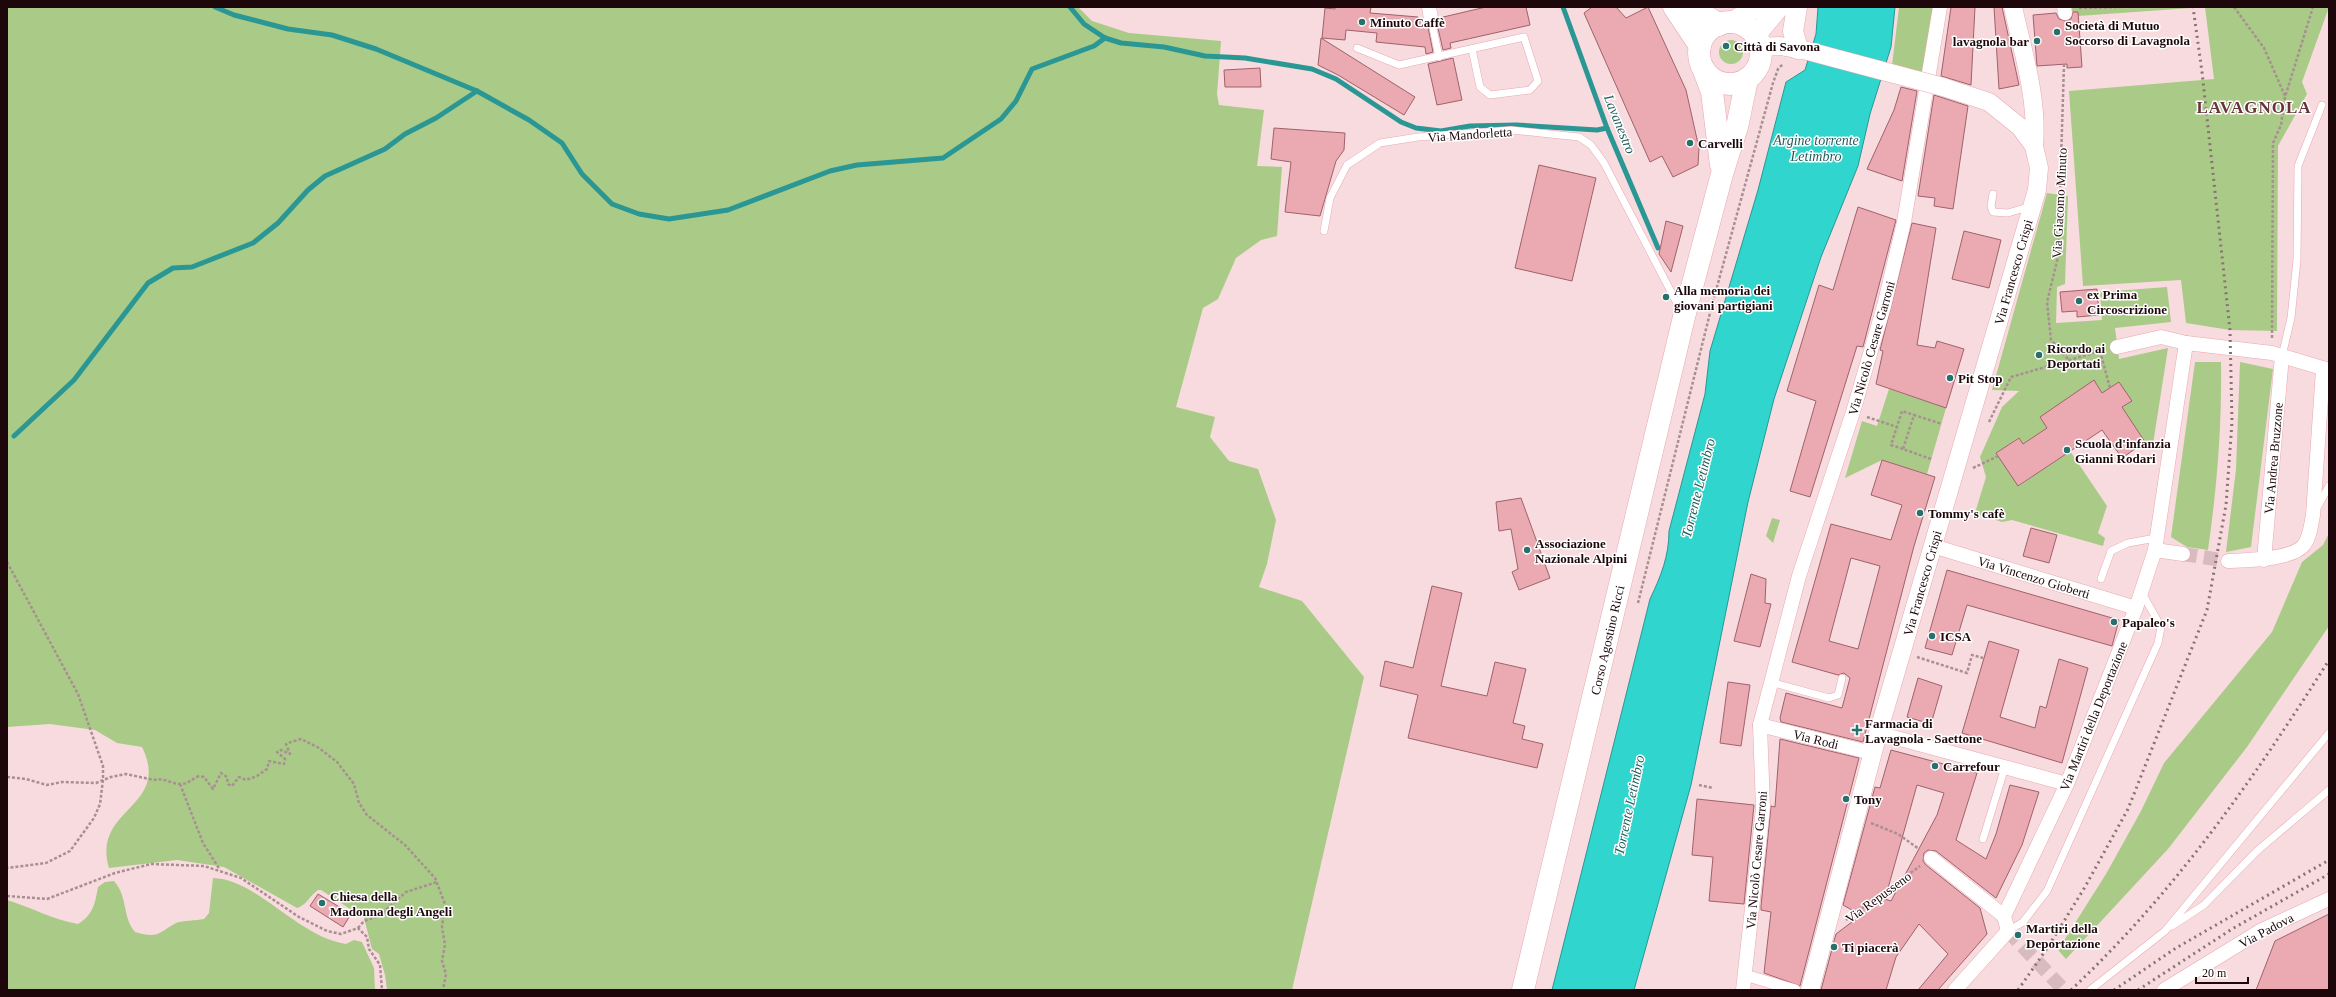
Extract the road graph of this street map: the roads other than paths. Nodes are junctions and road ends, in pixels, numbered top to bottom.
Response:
1 (1674, 7) edge
2 (1692, 7) edge
3 (1756, 7) edge
4 (1779, 7) edge
5 (1797, 7) edge
6 (1940, 7) edge
7 (2013, 7) edge
8 (1430, 13) edge
9 (1725, 24) junction
10 (1758, 41) junction
11 (1357, 48) dead end
12 (1472, 49) junction
13 (1803, 50) junction
14 (1439, 57) junction
15 (1702, 57) junction
16 (1747, 79) junction
17 (2322, 105) dead end
18 (2034, 146) junction
19 (1722, 174) junction
20 (1993, 194) dead end
21 (2028, 207) junction
22 (1324, 231) dead end
23 (1684, 317) junction
24 (2186, 343) junction
25 (2117, 347) road end
26 (2277, 354) junction
27 (2327, 371) edge
28 (2329, 486) edge
29 (2312, 515) junction
30 (2156, 544) junction
31 (1933, 546) junction
32 (2183, 554) tunnel mouth
33 (2228, 560) tunnel mouth
34 (2264, 560) junction
35 (2101, 579) dead end
36 (2141, 592) junction
37 (2136, 608) junction
38 (1842, 678) dead end
39 (1770, 682) junction
40 (1760, 725) junction
41 (1878, 733) junction
42 (2329, 733) edge
43 (1872, 753) junction
44 (2005, 767) junction
45 (2067, 784) junction
46 (2329, 790) edge
47 (1983, 839) dead end
48 (1931, 858) road end
49 (2329, 899) edge
50 (2004, 916) junction
51 (2008, 931) junction
52 (2165, 931) junction
53 (1745, 975) junction
54 (1523, 990) edge
55 (1743, 990) edge
56 (1795, 990) edge
57 (1810, 990) edge
58 (1955, 990) edge
59 (2090, 990) edge
60 (2164, 990) edge

1 - 15 main road
2 - 9 main road
3 - 9 main road
4 - 10 main road
5 - 13 main road
6 - 39 street, Via Nicolò Cesare Garroni
7 - 18 street
8 - 14 lane
9 - 10 main road
9 - 15 main road
10 - 13 street, Via Francesco Crispi
10 - 16 main road
11 - 14 lane
12 - 12 lane
12 - 14 lane
13 - 18 street, Via Francesco Crispi, bridge
15 - 16 main road
15 - 19 main road, Corso Agostino Ricci
16 - 19 main road, Corso Agostino Ricci
17 - 26 lane
18 - 21 street, Via Francesco Crispi
19 - 23 main road, Corso Agostino Ricci
20 - 21 lane
21 - 31 street, Via Francesco Crispi
22 - 23 lane, Via Mandorletta
23 - 54 main road, Corso Agostino Ricci
24 - 25 street
24 - 26 street
24 - 30 street, Via Martiri della Deportazione
26 - 27 street
26 - 34 street, Via Andrea Bruzzone
27 - 29 street
28 - 29 lane
29 - 34 street
30 - 32 street
30 - 35 lane
30 - 36 street, Via Martiri della Deportazione
31 - 37 street, Via Vincenzo Gioberti
31 - 41 street, Via Francesco Crispi
33 - 34 street
36 - 37 street, Via Martiri della Deportazione
36 - 51 lane
37 - 45 street, Via Martiri della Deportazione
38 - 39 lane
39 - 40 street, Via Nicolò Cesare Garroni
40 - 43 street, Via Rodi
40 - 53 street, Via Nicolò Cesare Garroni
41 - 43 street, Via Francesco Crispi
41 - 44 street
42 - 52 lane
43 - 57 street, Via Francesco Crispi
44 - 45 street
44 - 47 lane
45 - 50 street, Via Martiri della Deportazione
46 - 52 lane
48 - 50 street
49 - 60 street, Via Padova
50 - 51 street
51 - 58 street
52 - 59 lane
53 - 55 street, Via Nicolò Cesare Garroni
53 - 56 street

